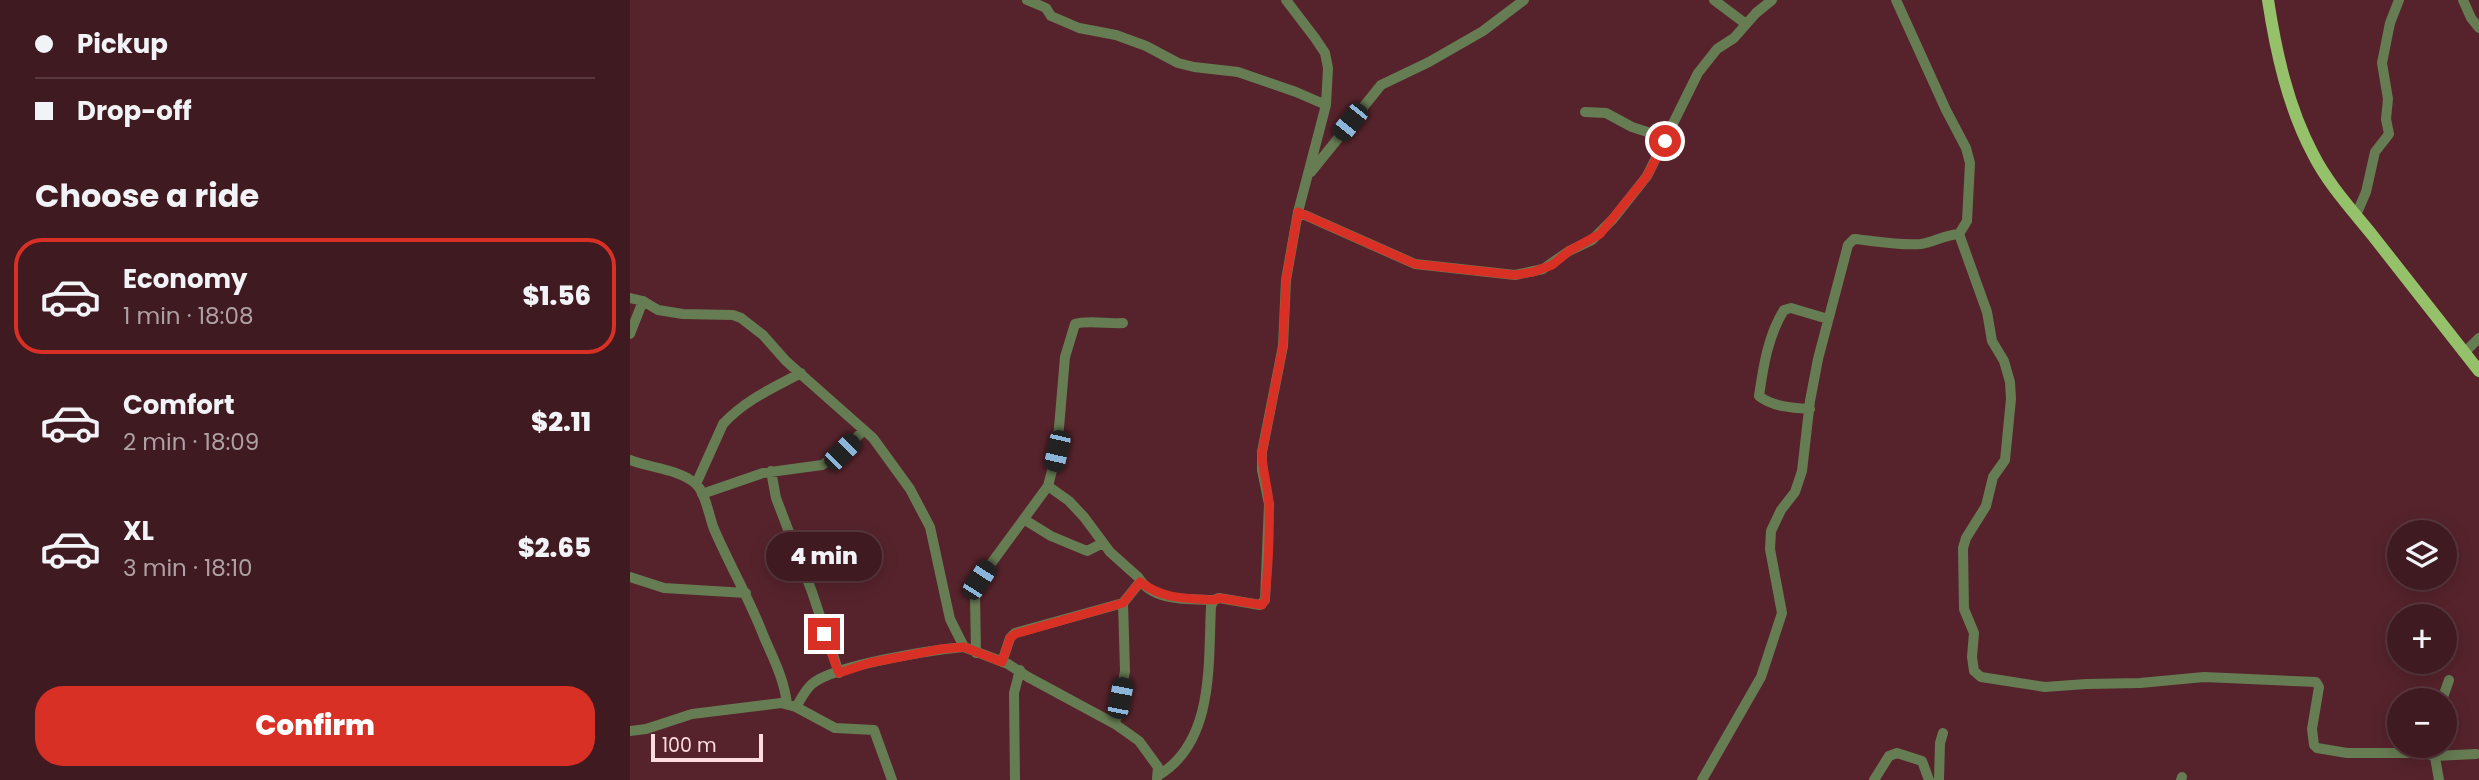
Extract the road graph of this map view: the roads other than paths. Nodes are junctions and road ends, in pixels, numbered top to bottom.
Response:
1 (1027, 0) edge
2 (1286, 0) edge
3 (1524, 0) edge
4 (1714, 0) edge
5 (1772, 0) edge
6 (1896, 0) edge
7 (2269, 0) edge
8 (2399, 0) edge
9 (2463, 0) edge
10 (1746, 24) junction
11 (2479, 28) edge
12 (1326, 105) junction
13 (1585, 112) dead end
14 (1666, 138) junction
15 (1309, 175) junction
16 (1298, 212) junction
17 (2356, 215) junction
18 (1959, 234) junction
19 (630, 298) edge
20 (643, 301) junction
21 (1828, 319) junction
22 (1123, 323) dead end
23 (630, 334) edge
24 (2479, 338) edge
25 (2464, 353) junction
26 (2479, 371) edge
27 (801, 373) junction
28 (1810, 409) junction
29 (863, 430) junction
30 (630, 460) edge
31 (771, 471) junction
32 (696, 484) junction
33 (1048, 486) junction
34 (702, 494) junction
35 (1026, 520) junction
36 (1103, 543) junction
37 (630, 577) edge
38 (1140, 582) junction
39 (746, 593) junction
40 (1214, 600) junction
41 (1123, 603) junction
42 (964, 647) junction
43 (976, 653) junction
44 (1002, 662) junction
45 (1020, 670) junction
46 (839, 673) junction
47 (2449, 680) dead end
48 (2446, 688) edge
49 (792, 705) junction
50 (1115, 724) junction
51 (630, 731) edge
52 (1943, 733) dead end
53 (2457, 752) edge
54 (2387, 753) edge
55 (2476, 754) dead end
56 (2435, 758) edge
57 (1158, 777) edge
58 (892, 780) edge
59 (1015, 780) edge
60 (1702, 780) edge
61 (1874, 780) edge
62 (1929, 780) edge
63 (1939, 780) edge
64 (2439, 780) edge

1 - 12 street
2 - 12 street
3 - 15 street
4 - 10 street
5 - 10 street
6 - 18 street
7 - 17 main road
8 - 17 street
9 - 11 street
10 - 14 street
12 - 15 street
13 - 14 street
14 - 16 street
15 - 16 street
16 - 40 street
17 - 25 main road
18 - 21 street
18 - 54 street
19 - 20 street
20 - 23 street
20 - 27 street
21 - 28 street
21 - 28 street
22 - 33 street
24 - 25 street
25 - 26 main road
27 - 29 street
27 - 32 street
28 - 60 street
29 - 31 street
29 - 42 street
30 - 32 street
31 - 34 street
31 - 46 street
32 - 34 street
33 - 35 street
33 - 36 street
34 - 39 street
35 - 36 street
35 - 43 street
36 - 38 street
37 - 39 street
38 - 40 street
38 - 41 street
39 - 49 street
40 - 57 street
41 - 44 street
41 - 50 street
42 - 43 street
42 - 46 street
43 - 44 street
44 - 45 street
45 - 50 street
45 - 59 street
46 - 49 street
47 - 48 street
49 - 51 street
49 - 58 street
50 - 57 street
52 - 63 street
53 - 55 street
56 - 64 street
61 - 62 street

